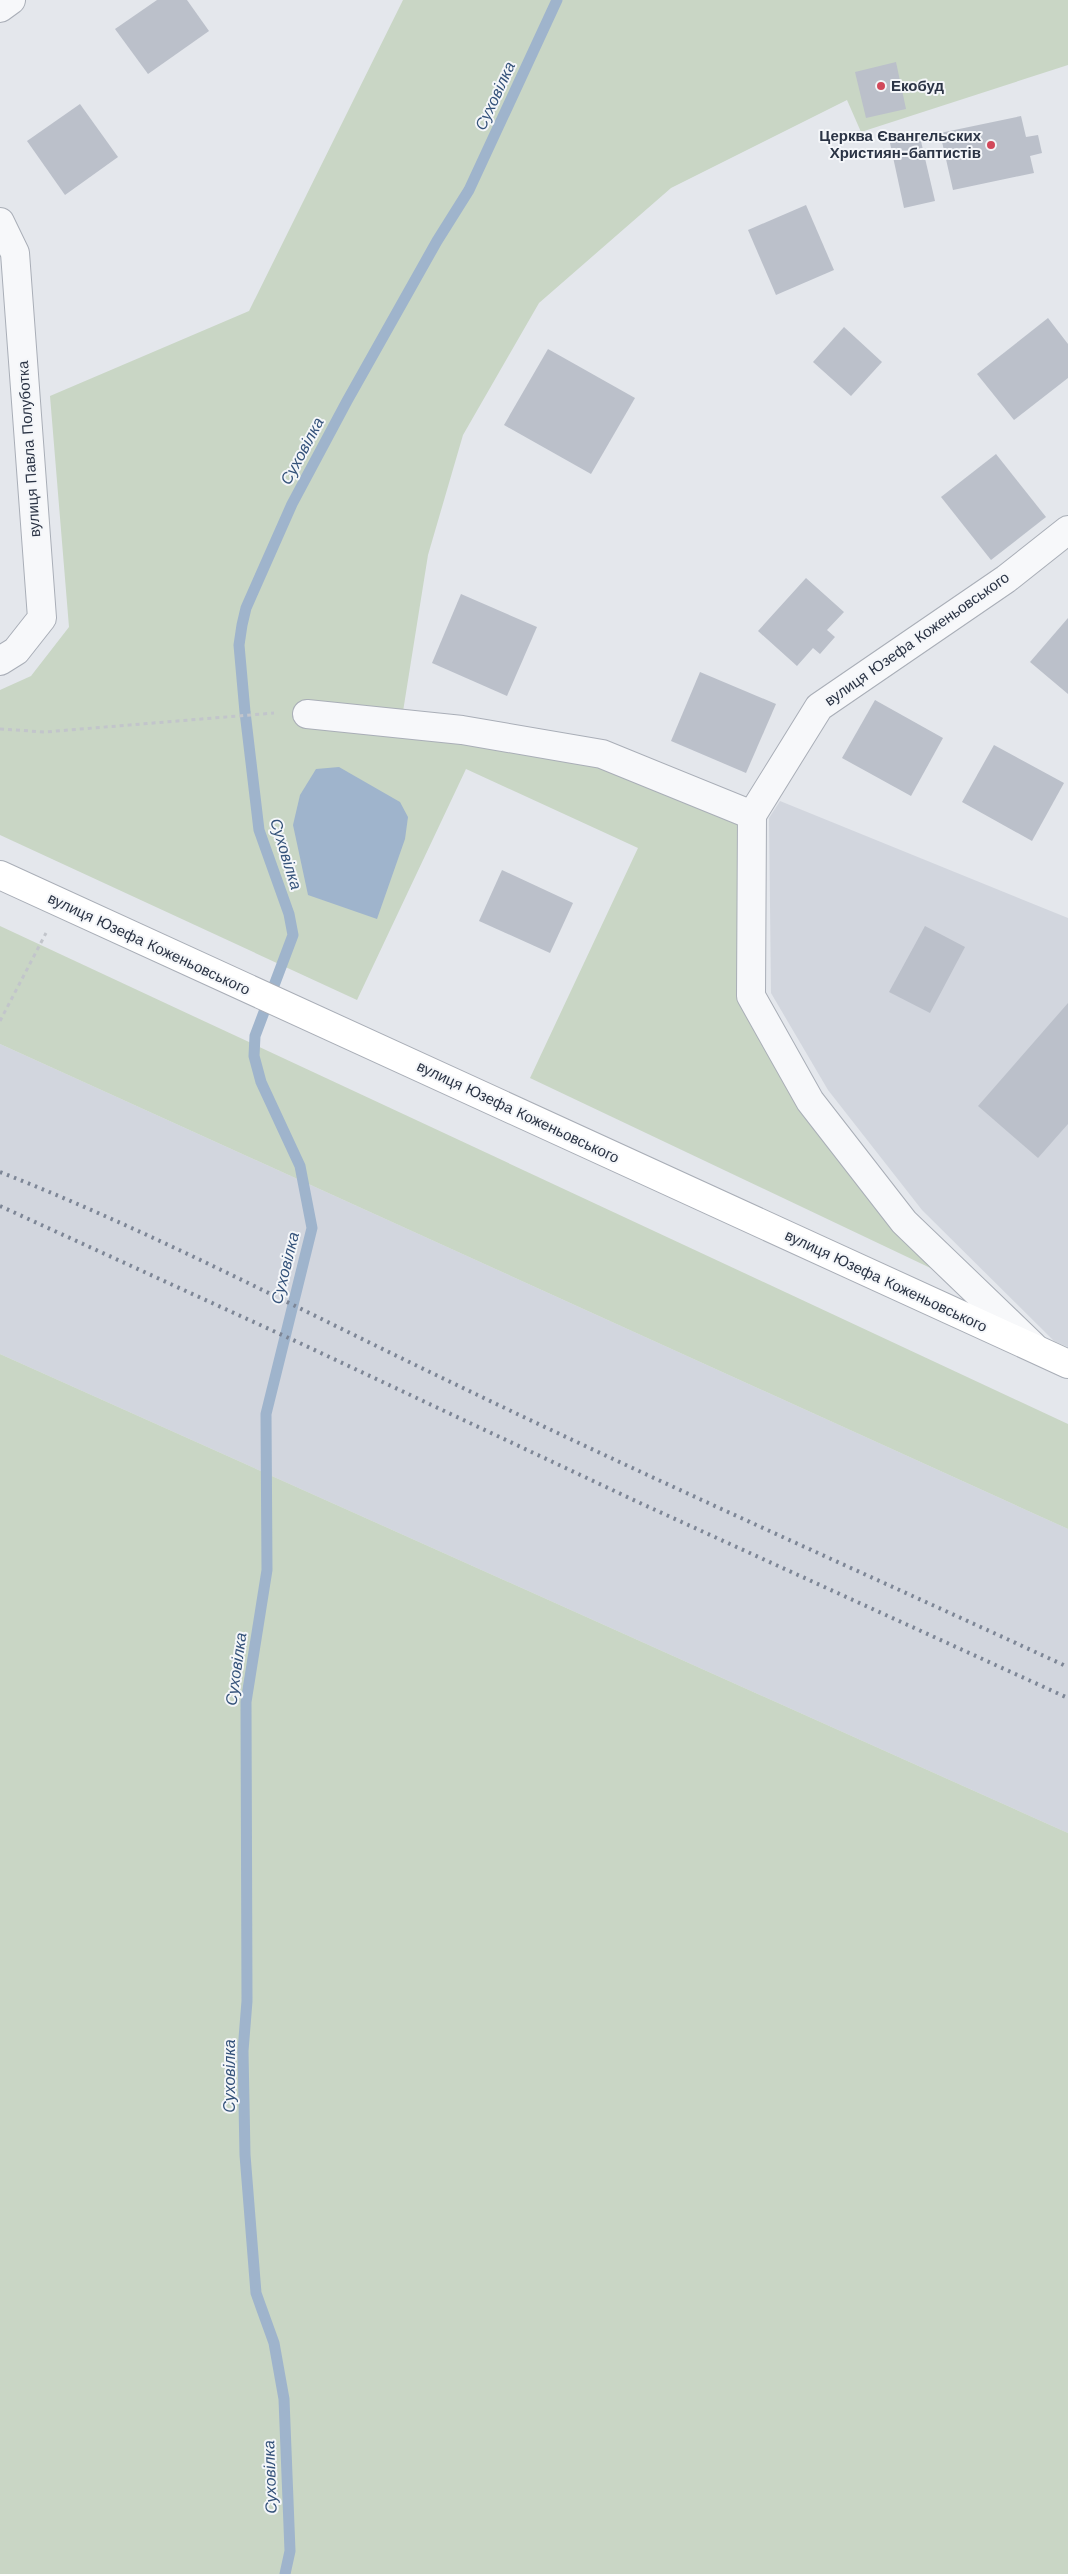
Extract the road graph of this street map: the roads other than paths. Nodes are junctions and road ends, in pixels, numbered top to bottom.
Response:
1 (11, 0) edge
2 (0, 8) edge
3 (0, 222) edge
4 (1068, 530) edge
5 (0, 661) edge
6 (307, 714) dead end
7 (752, 815) junction
8 (0, 875) edge
9 (1036, 1349) junction
10 (1068, 1364) edge

1 - 2 street
3 - 5 street, вулиця Павла Полуботка
4 - 7 street, вулиця Юзефа Коженьовського
6 - 7 street
7 - 9 street, вулиця Юзефа Коженьовського
8 - 9 main road, вулиця Юзефа Коженьовського
9 - 10 main road, вулиця Юзефа Коженьовського

